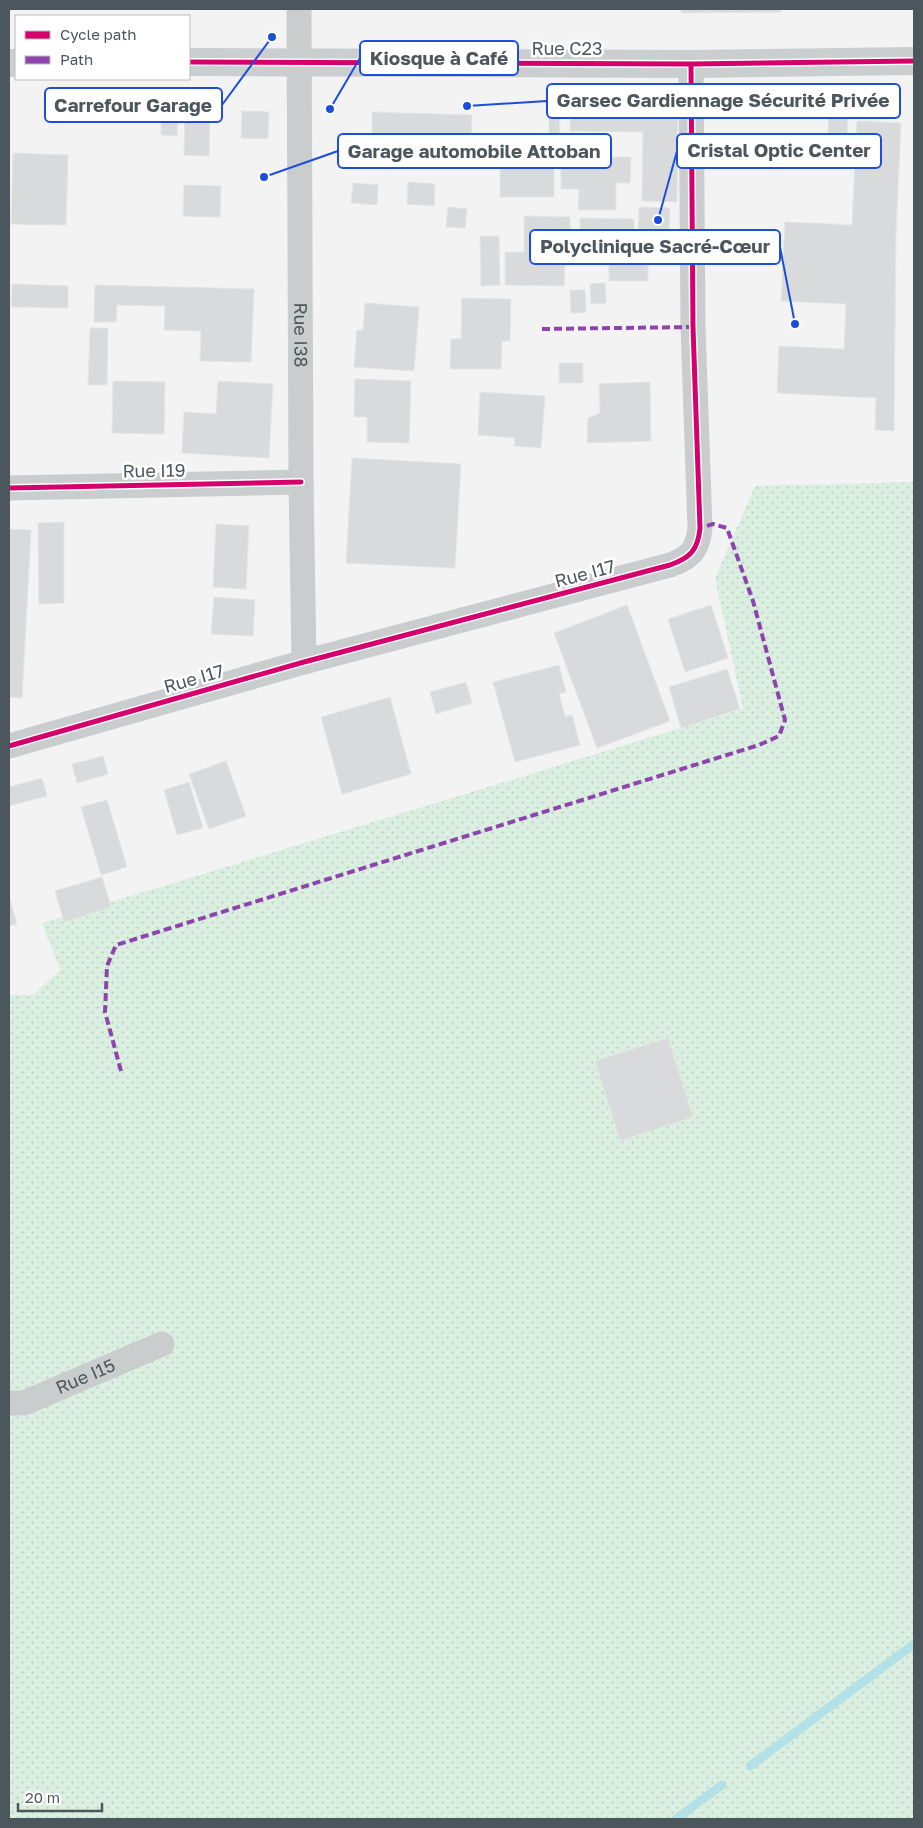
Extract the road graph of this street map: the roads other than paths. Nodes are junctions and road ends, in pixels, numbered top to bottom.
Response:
1 (299, 9) edge
2 (914, 61) edge
3 (190, 62) edge
4 (299, 62) junction
5 (691, 64) junction
6 (301, 482) junction
7 (9, 488) edge
8 (304, 662) junction
9 (9, 746) edge
10 (162, 1344) dead end
11 (9, 1404) edge

1 - 4 street, Rue I38
2 - 5 street, Rue C23
3 - 4 street, Rue C23
4 - 5 street, Rue C23
4 - 6 street, Rue I38
5 - 8 street, Rue I17
6 - 7 street, Rue I19
6 - 8 street, Rue I38
8 - 9 street, Rue I17
10 - 11 street, Rue I15

